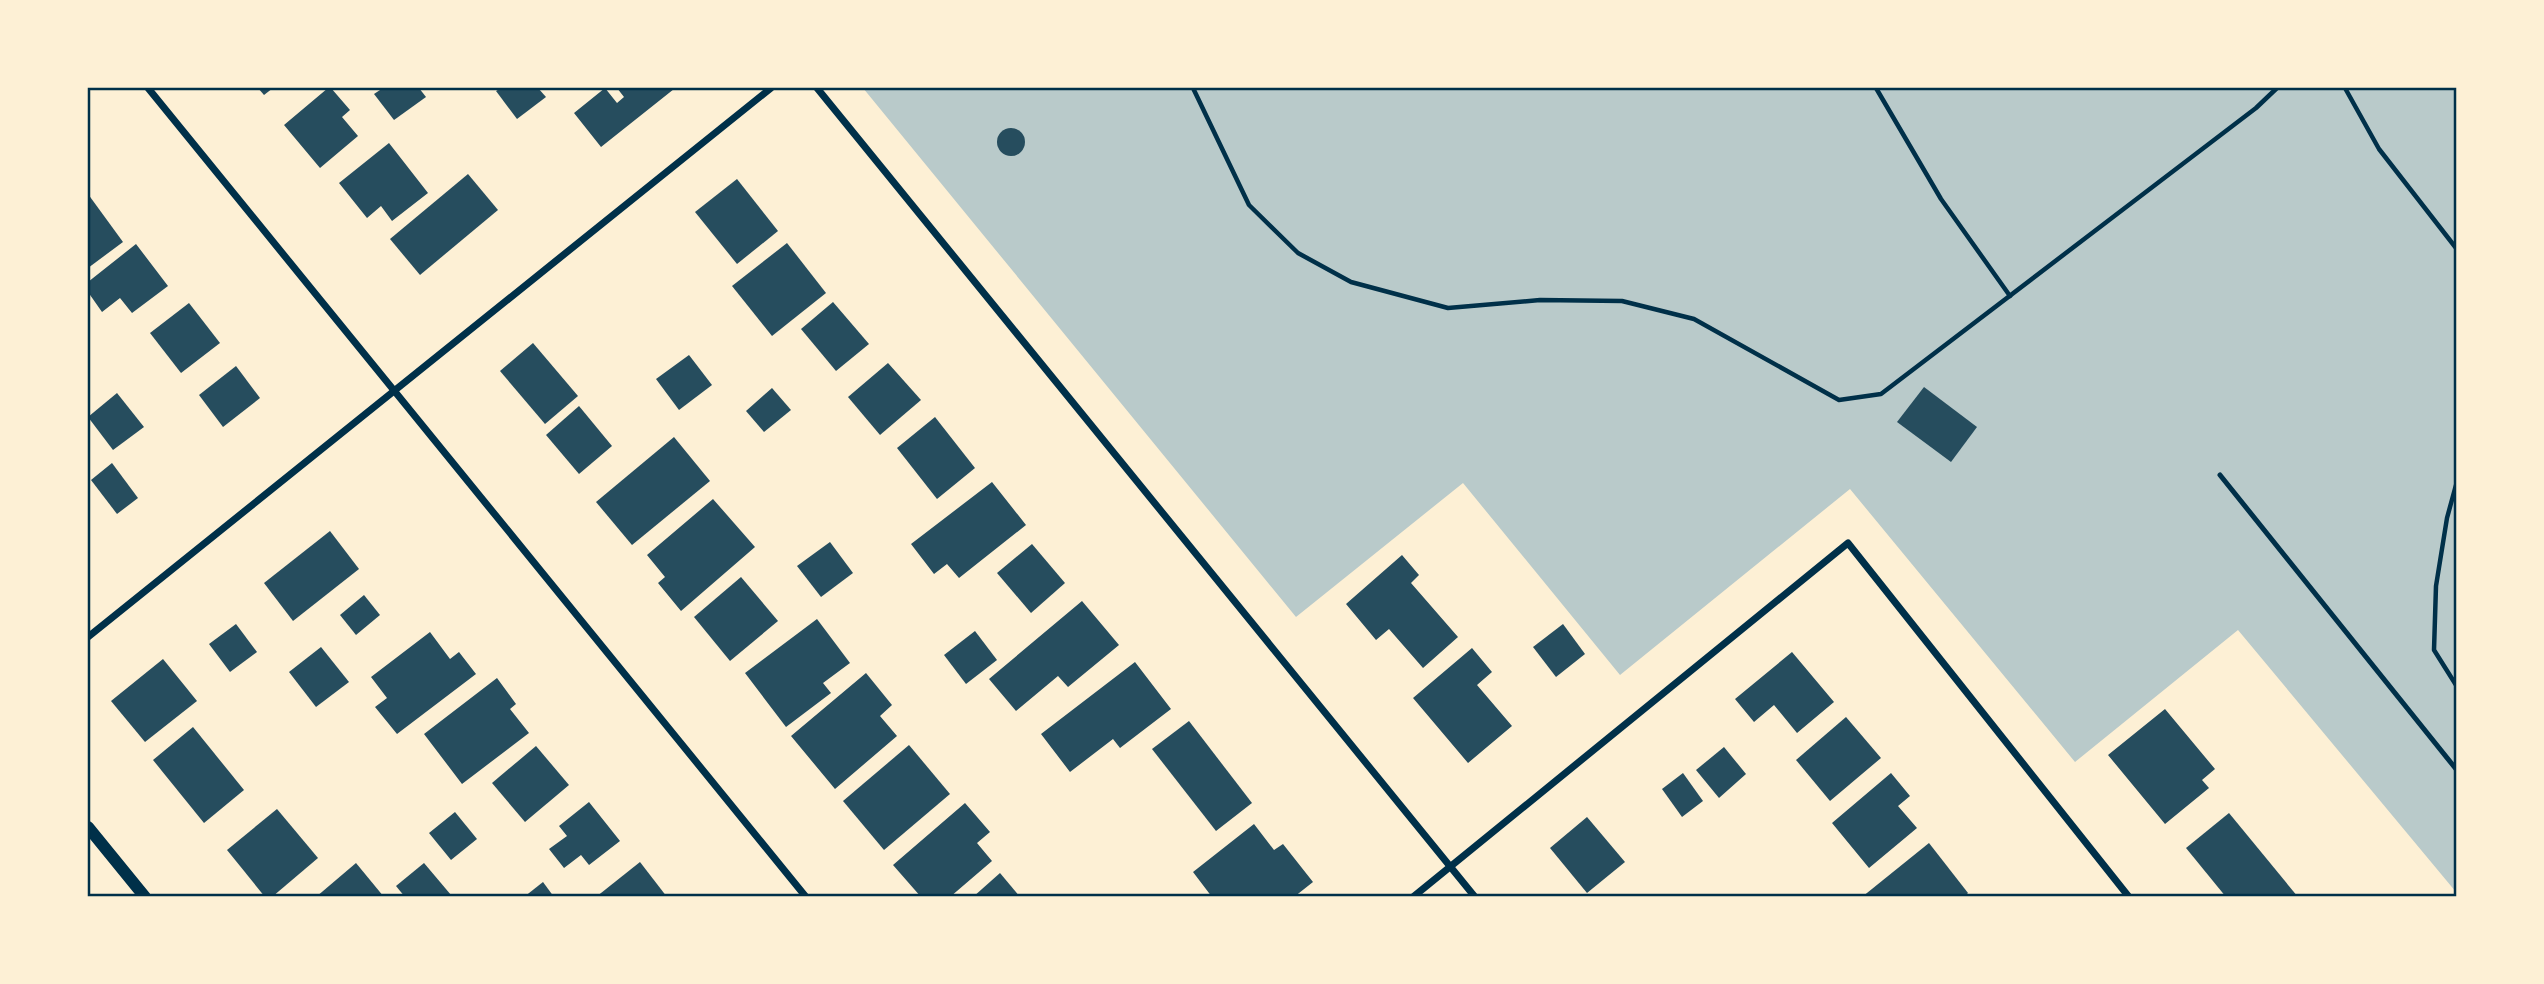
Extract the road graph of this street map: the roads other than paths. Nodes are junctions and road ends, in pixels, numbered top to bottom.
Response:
1 (148, 88) edge
2 (771, 88) edge
3 (817, 88) edge
4 (394, 390) junction
5 (2220, 475) dead end
6 (88, 637) edge
7 (2456, 769) edge
8 (88, 827) edge
9 (1451, 866) junction
10 (145, 897) edge
11 (806, 897) edge
12 (1413, 897) edge
13 (1475, 897) edge
14 (2129, 897) edge

1 - 4 street
2 - 4 street
3 - 9 street
4 - 6 street
4 - 11 street
5 - 7 lane
8 - 10 street
9 - 12 street
9 - 13 street
9 - 14 street

